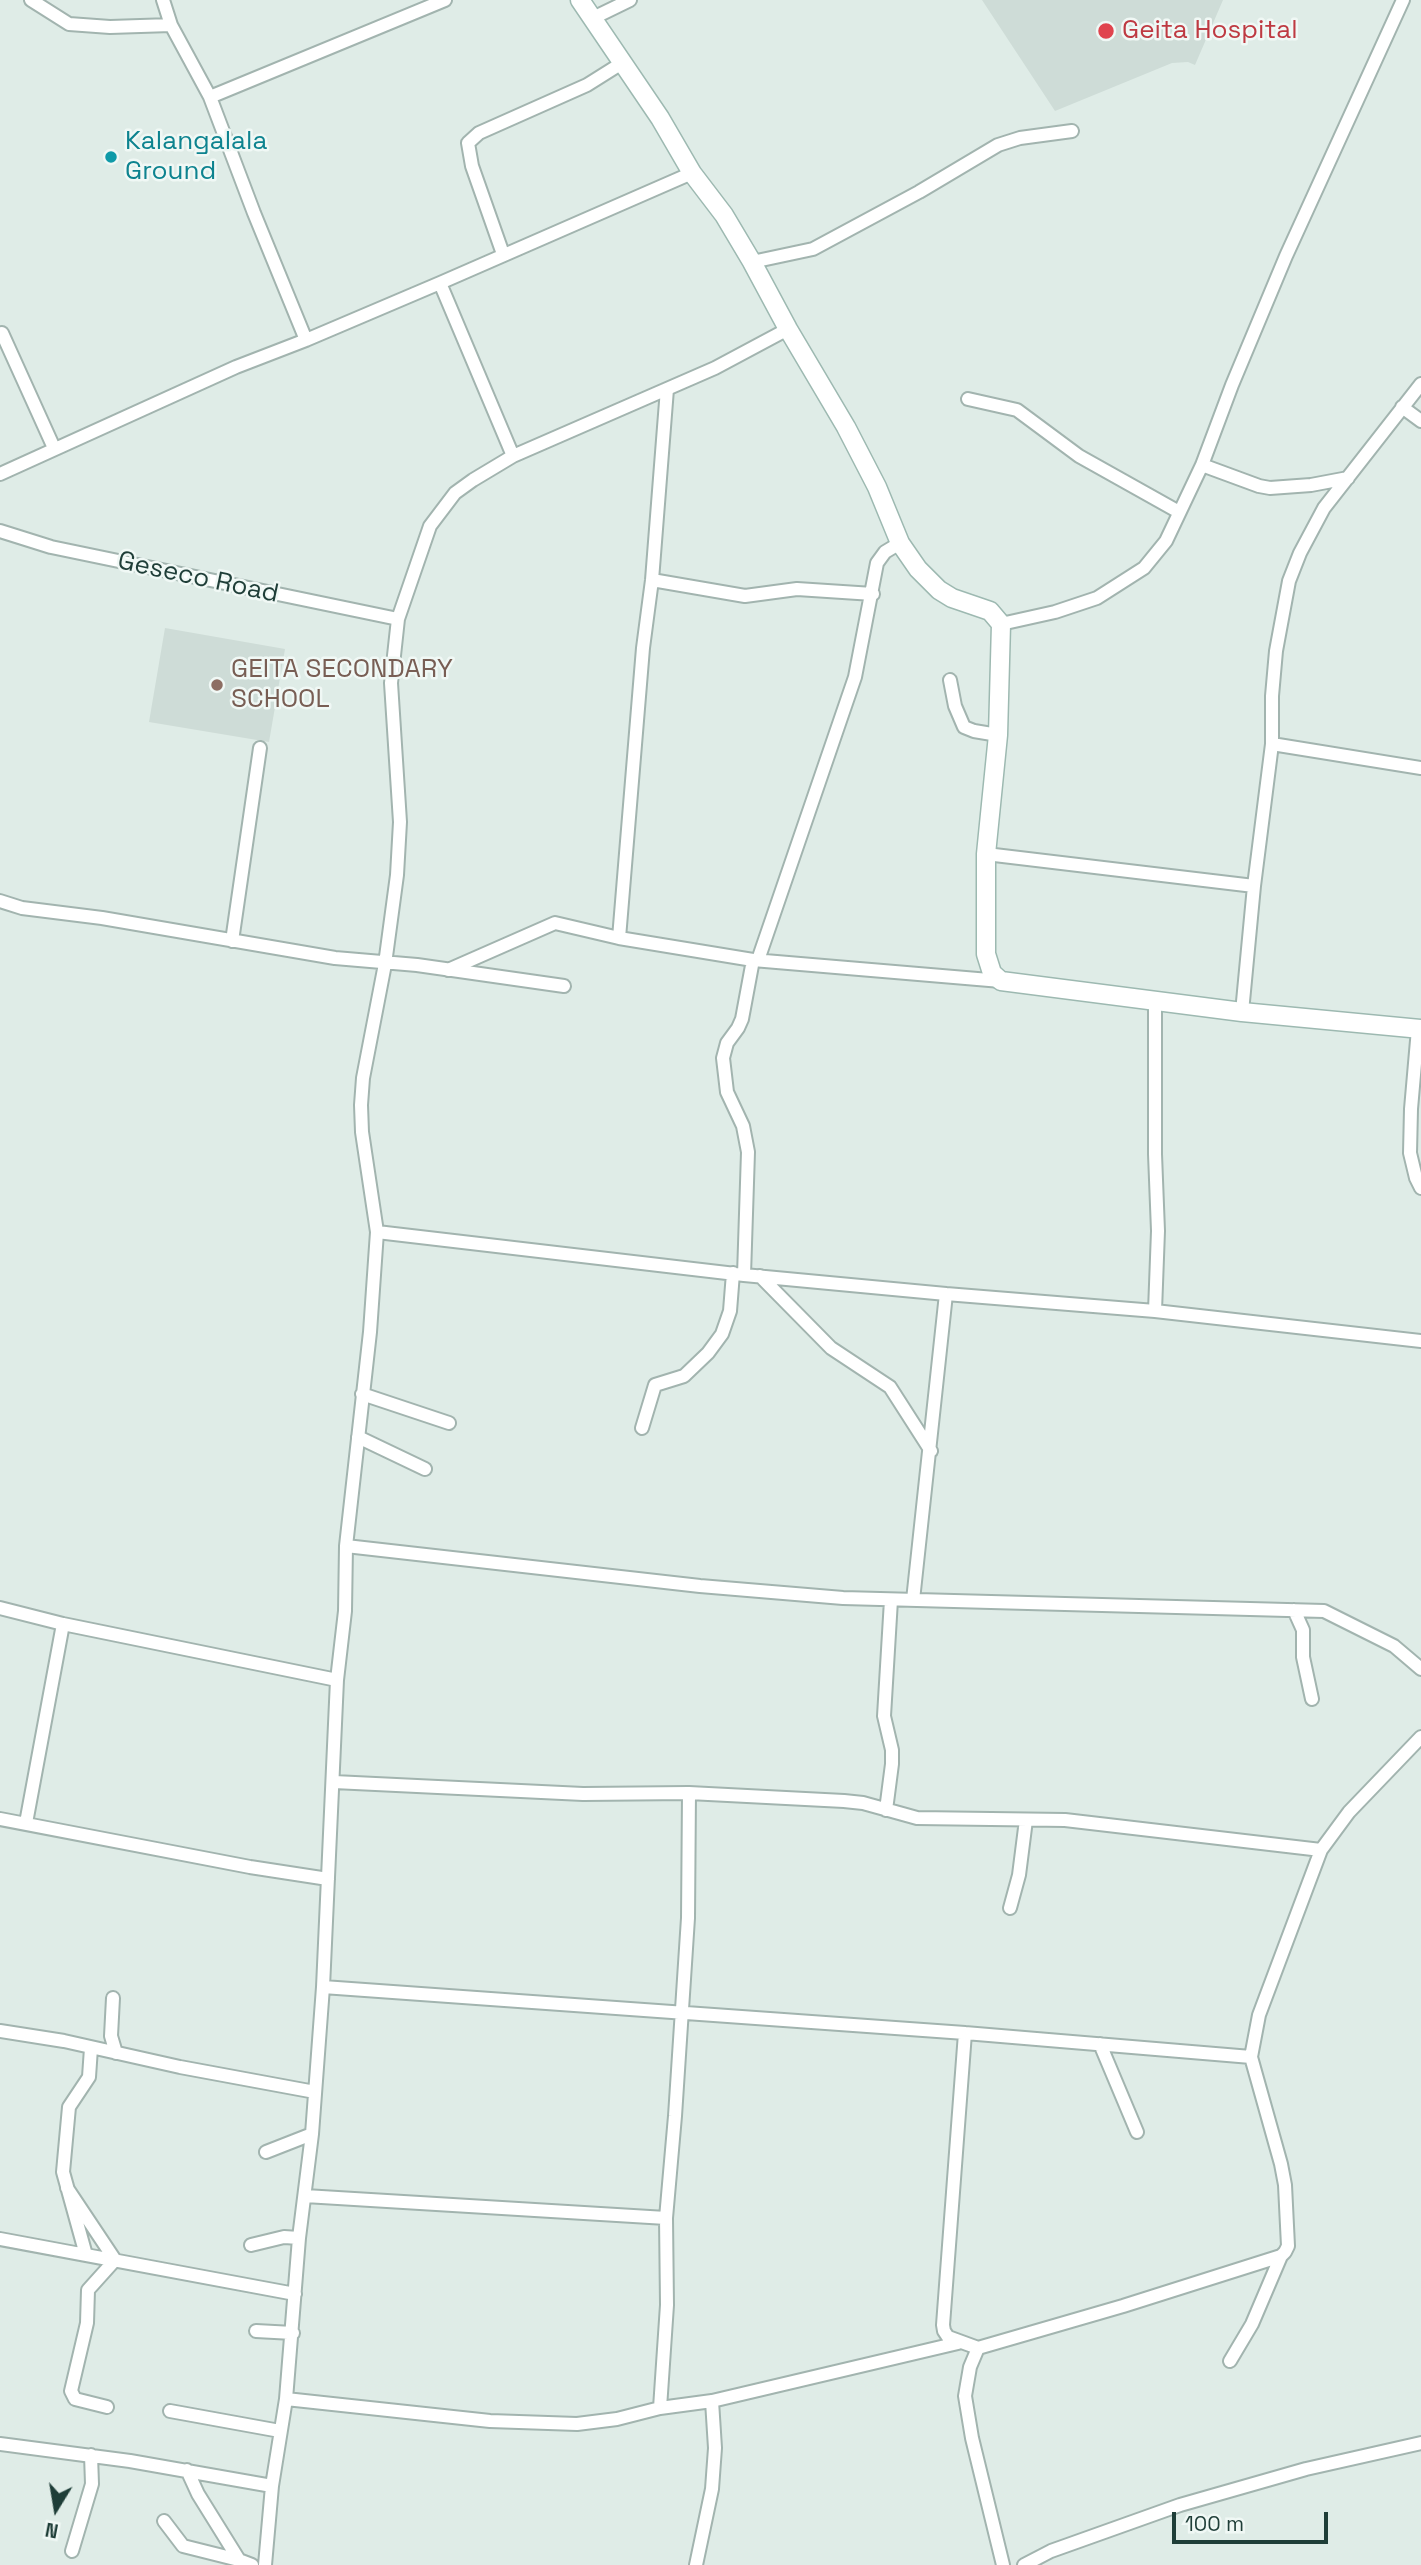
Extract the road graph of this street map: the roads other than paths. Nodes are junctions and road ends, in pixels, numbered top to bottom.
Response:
1 (31, 0) edge
2 (164, 0) edge
3 (445, 0) edge
4 (580, 0) edge
5 (630, 0) edge
6 (1403, 0) edge
7 (591, 19) junction
8 (171, 25) junction
9 (622, 64) junction
10 (210, 97) junction
11 (1072, 131) dead end
12 (692, 173) junction
13 (503, 254) junction
14 (752, 261) junction
15 (440, 283) junction
16 (788, 329) junction
17 (2, 333) dead end
18 (306, 340) junction
19 (1421, 384) edge
20 (667, 389) junction
21 (968, 399) dead end
22 (1402, 407) junction
23 (1421, 421) edge
24 (54, 448) junction
25 (513, 456) junction
26 (1202, 465) junction
27 (0, 474) edge
28 (1348, 478) junction
29 (1180, 512) junction
30 (0, 531) edge
31 (901, 542) junction
32 (652, 580) junction
33 (873, 594) junction
34 (398, 619) junction
35 (1001, 624) junction
36 (950, 680) dead end
37 (998, 735) junction
38 (1272, 744) junction
39 (260, 748) dead end
40 (1421, 768) edge
41 (986, 854) junction
42 (1254, 886) junction
43 (0, 901) edge
44 (619, 938) junction
45 (232, 941) junction
46 (756, 960) junction
47 (385, 964) junction
48 (448, 970) junction
49 (1001, 981) junction
50 (564, 986) dead end
51 (1155, 1000) junction
52 (1242, 1012) junction
53 (1420, 1029) edge
54 (1421, 1188) edge
55 (377, 1232) junction
56 (738, 1274) junction
57 (760, 1276) junction
58 (946, 1294) junction
59 (1155, 1311) junction
60 (1421, 1341) edge
61 (362, 1394) junction
62 (449, 1423) dead end
63 (642, 1427) dead end
64 (358, 1437) junction
65 (931, 1451) junction
66 (425, 1469) dead end
67 (346, 1546) junction
68 (891, 1600) junction
69 (913, 1600) junction
70 (0, 1608) edge
71 (1294, 1610) junction
72 (63, 1624) junction
73 (1421, 1669) edge
74 (337, 1680) junction
75 (1312, 1699) dead end
76 (1421, 1737) edge
77 (334, 1782) junction
78 (689, 1793) junction
79 (886, 1810) junction
80 (0, 1819) edge
81 (1026, 1820) junction
82 (26, 1823) junction
83 (1321, 1850) junction
84 (328, 1879) junction
85 (1010, 1908) dead end
86 (323, 1987) junction
87 (113, 1998) dead end
88 (683, 2012) junction
89 (0, 2031) edge
90 (965, 2033) junction
91 (1100, 2044) junction
92 (91, 2048) junction
93 (116, 2053) junction
94 (1251, 2057) junction
95 (315, 2092) junction
96 (1137, 2132) dead end
97 (312, 2134) junction
98 (267, 2152) dead end
99 (67, 2188) junction
100 (305, 2196) junction
101 (666, 2218) junction
102 (299, 2238) junction
103 (0, 2239) edge
104 (251, 2245) dead end
105 (86, 2255) junction
106 (1281, 2256) junction
107 (116, 2260) junction
108 (295, 2294) junction
109 (256, 2331) dead end
110 (293, 2333) junction
111 (958, 2343) junction
112 (978, 2348) junction
113 (1230, 2361) dead end
114 (286, 2399) junction
115 (712, 2401) junction
116 (107, 2407) dead end
117 (660, 2408) junction
118 (170, 2412) dead end
119 (280, 2431) junction
120 (1421, 2443) edge
121 (0, 2444) edge
122 (91, 2455) junction
123 (187, 2470) junction
124 (272, 2486) junction
125 (164, 2522) dead end
126 (72, 2551) dead end
127 (246, 2563) edge
128 (265, 2565) edge
129 (696, 2565) edge
130 (1003, 2565) edge
131 (1024, 2565) edge

1 - 8 street
2 - 8 street
3 - 10 street
4 - 7 street
5 - 7 street
6 - 26 street
7 - 9 street
8 - 10 street
9 - 12 street
9 - 13 street
10 - 18 street
11 - 14 street
12 - 13 street
12 - 14 street
13 - 15 street
14 - 16 street
15 - 18 street
15 - 25 street
16 - 20 street
16 - 31 street
17 - 24 street
18 - 24 street
19 - 22 street
20 - 25 street
20 - 32 street
21 - 29 street
22 - 23 street
22 - 28 street
24 - 27 street
25 - 34 street
26 - 28 street
26 - 29 street
28 - 38 street
29 - 35 street
30 - 34 street, Geseco Road
31 - 33 street
31 - 35 street
32 - 33 street
32 - 44 street
33 - 46 street
34 - 47 street
35 - 37 street
36 - 37 street
37 - 41 street
38 - 40 street
38 - 42 street
39 - 45 street
41 - 42 street
41 - 49 street
42 - 52 street
43 - 45 street
44 - 46 street
44 - 48 street
45 - 47 street
46 - 49 street
46 - 56 street
47 - 48 street
47 - 55 street
48 - 50 street
49 - 51 street
51 - 52 street
51 - 59 street
52 - 53 street
53 - 54 street
55 - 56 street
55 - 61 street
56 - 57 street
56 - 63 street
57 - 58 street
57 - 65 street
58 - 59 street
58 - 65 street
59 - 60 street
61 - 62 street
61 - 64 street
64 - 66 street
64 - 67 street
65 - 69 street
67 - 68 street
67 - 74 street
68 - 69 street
68 - 79 street
69 - 71 street
70 - 72 street
71 - 73 street
71 - 75 street
72 - 74 street
72 - 82 street
74 - 77 street
76 - 83 street
77 - 78 street
77 - 84 street
78 - 79 street
78 - 88 street
79 - 81 street
80 - 82 street
81 - 83 street
81 - 85 street
82 - 84 street
83 - 94 street
84 - 86 street
86 - 88 street
86 - 95 street
87 - 93 street
88 - 90 street
88 - 101 street
89 - 92 street
90 - 91 street
90 - 111 street
91 - 94 street
91 - 96 street
92 - 93 street
92 - 99 street
93 - 95 street
94 - 106 street
95 - 97 street
97 - 98 street
97 - 100 street
99 - 105 street
99 - 107 street
100 - 101 street
100 - 102 street
101 - 117 street
102 - 104 street
102 - 108 street
103 - 105 street
105 - 107 street
106 - 112 street
106 - 113 street
107 - 108 street
107 - 116 street
108 - 110 street
109 - 110 street
110 - 114 street
111 - 112 street
111 - 115 street
112 - 130 street
114 - 117 street
114 - 119 street
115 - 117 street
115 - 129 street
118 - 119 street
119 - 124 street
120 - 131 street
121 - 122 street
122 - 123 street
122 - 126 street
123 - 124 street
123 - 127 street
124 - 128 street
125 - 127 street

